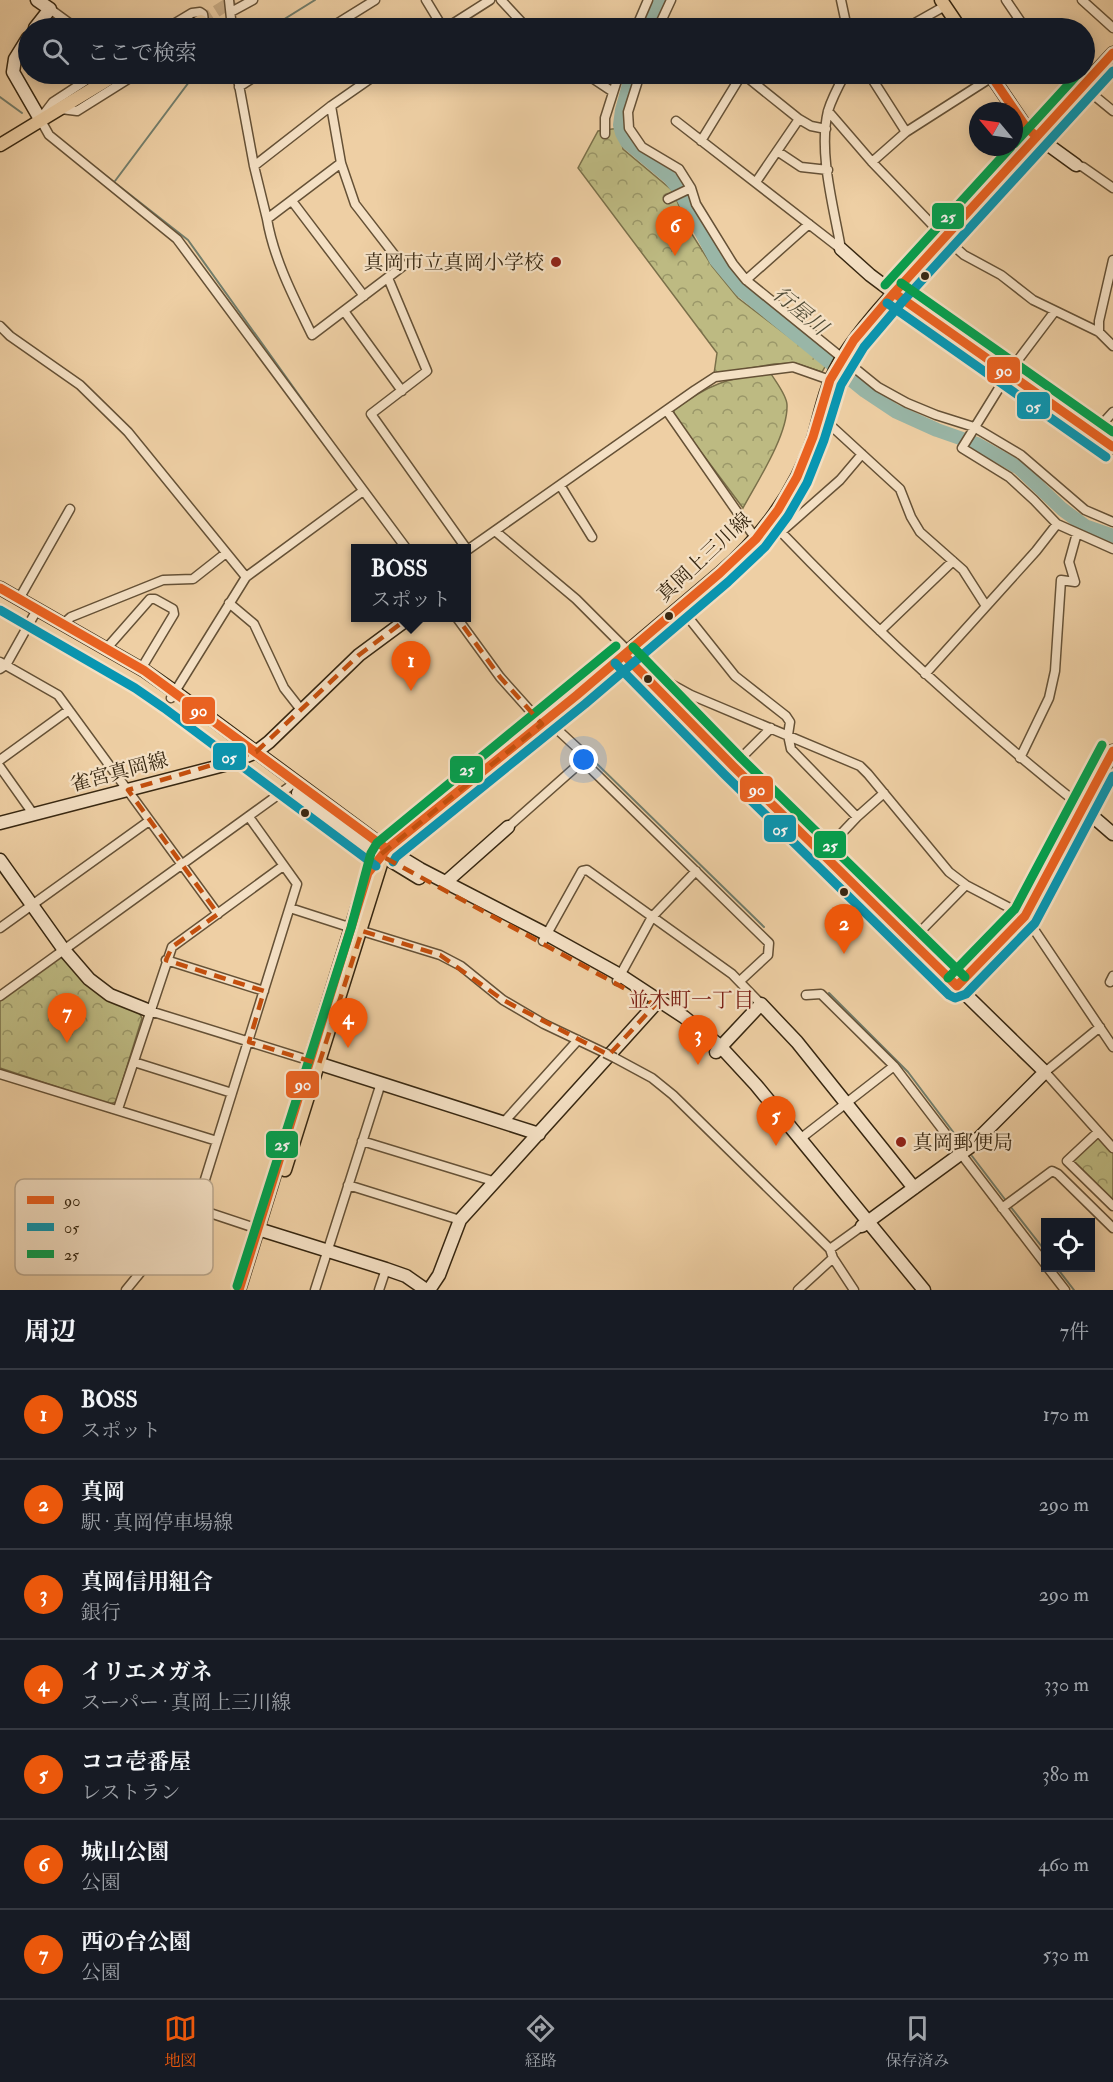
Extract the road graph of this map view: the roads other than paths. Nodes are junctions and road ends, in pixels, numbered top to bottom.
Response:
1 (37, 0) edge
2 (229, 0) edge
3 (253, 0) edge
4 (375, 0) edge
5 (426, 0) edge
6 (490, 0) edge
7 (501, 0) edge
8 (648, 0) edge
9 (671, 0) edge
10 (841, 0) edge
11 (1006, 0) edge
12 (1082, 0) edge
13 (943, 3) edge
14 (50, 9) junction
15 (231, 12) junction
16 (43, 18) edge
17 (62, 18) edge
18 (184, 18) edge
19 (202, 18) tunnel mouth
20 (231, 18) edge
21 (346, 18) edge
22 (438, 18) edge
23 (460, 18) edge
24 (518, 18) edge
25 (640, 18) edge
26 (663, 18) edge
27 (845, 18) edge
28 (921, 18) edge
29 (953, 18) edge
30 (1018, 18) edge
31 (1113, 28) edge
32 (1113, 53) edge
33 (18, 54) edge
34 (1095, 72) edge
35 (18, 81) edge
36 (20, 84) edge
37 (81, 84) edge
38 (101, 84) edge
39 (120, 84) edge
40 (239, 84) edge
41 (244, 84) edge
42 (363, 84) edge
43 (601, 84) edge
44 (616, 84) edge
45 (636, 84) edge
46 (736, 84) edge
47 (755, 84) edge
48 (840, 84) edge
49 (875, 84) edge
50 (978, 84) edge
51 (997, 84) edge
52 (1080, 84) edge
53 (1082, 86) junction
54 (239, 87) junction
55 (613, 92) junction
56 (331, 106) junction
57 (60, 109) junction
58 (828, 111) junction
59 (1113, 111) edge
60 (40, 119) junction
61 (799, 119) junction
62 (676, 121) dead end
63 (826, 129) junction
64 (906, 132) junction
65 (605, 134) dead end
66 (1036, 136) junction
67 (701, 141) junction
68 (0, 145) edge
69 (777, 151) junction
70 (872, 162) junction
71 (341, 163) junction
72 (1076, 165) joint
73 (254, 166) junction
74 (828, 170) junction
75 (756, 182) junction
76 (691, 188) junction
77 (1113, 188) edge
78 (668, 199) dead end
79 (292, 201) junction
80 (267, 219) junction
81 (809, 224) junction
82 (945, 238) junction
83 (841, 249) junction
84 (1113, 260) edge
85 (388, 278) junction
86 (746, 280) junction
87 (894, 293) junction
88 (364, 296) junction
89 (344, 311) junction
90 (1054, 311) junction
91 (0, 326) edge
92 (1099, 332) junction
93 (1113, 346) edge
94 (836, 368) junction
95 (1009, 372) junction
96 (402, 391) junction
97 (667, 411) junction
98 (1113, 411) edge
99 (818, 420) junction
100 (973, 428) junction
101 (1094, 433) junction
102 (1113, 447) edge
103 (862, 454) junction
104 (560, 485) junction
105 (363, 491) junction
106 (70, 509) dead end
107 (1113, 522) edge
108 (1057, 524) junction
109 (495, 531) junction
110 (1077, 533) junction
111 (592, 537) dead end
112 (756, 539) junction
113 (401, 544) edge
114 (462, 544) edge
115 (471, 547) edge
116 (1113, 549) edge
117 (226, 553) junction
118 (953, 561) junction
119 (246, 577) junction
120 (0, 588) edge
121 (0, 596) edge
122 (19, 599) junction
123 (229, 603) junction
124 (986, 606) junction
125 (680, 607) junction
126 (34, 615) junction
127 (404, 622) edge
128 (460, 622) edge
129 (63, 624) junction
130 (880, 631) junction
131 (106, 649) junction
132 (624, 655) junction
133 (2, 665) edge
134 (634, 666) junction
135 (141, 669) junction
136 (925, 674) junction
137 (173, 695) junction
138 (69, 710) junction
139 (302, 711) junction
140 (545, 722) junction
141 (771, 728) junction
142 (788, 735) junction
143 (1113, 751) edge
144 (252, 754) junction
145 (1020, 758) junction
146 (0, 760) edge
147 (583, 761) junction
148 (733, 766) junction
149 (0, 767) edge
150 (289, 787) junction
151 (128, 790) junction
152 (884, 793) junction
153 (1083, 808) junction
154 (34, 815) junction
155 (249, 817) junction
156 (857, 817) junction
157 (149, 820) junction
158 (0, 823) edge
159 (508, 827) joint
160 (1113, 834) edge
161 (385, 853) junction
162 (822, 854) junction
163 (0, 860) edge
164 (182, 865) junction
165 (283, 866) junction
166 (696, 871) junction
167 (446, 882) junction
168 (966, 885) junction
169 (32, 905) junction
170 (290, 908) junction
171 (218, 914) junction
172 (1025, 916) junction
173 (652, 917) junction
174 (0, 928) edge
175 (357, 929) junction
176 (544, 938) junction
177 (911, 941) junction
178 (64, 950) junction
179 (166, 960) junction
180 (618, 978) junction
181 (741, 981) junction
182 (957, 986) junction
183 (264, 990) junction
184 (806, 995) dead end
185 (0, 996) edge
186 (657, 1002) junction
187 (761, 1004) junction
188 (150, 1011) junction
189 (1100, 1027) junction
190 (578, 1040) junction
191 (249, 1042) junction
192 (1113, 1047) edge
193 (718, 1050) junction
194 (134, 1062) junction
195 (315, 1062) junction
196 (894, 1066) junction
197 (1045, 1072) junction
198 (0, 1074) edge
199 (381, 1083) junction
200 (232, 1093) junction
201 (847, 1103) junction
202 (118, 1110) junction
203 (504, 1122) junction
204 (1098, 1132) junction
205 (539, 1134) junction
206 (800, 1139) junction
207 (217, 1141) junction
208 (362, 1141) junction
209 (1113, 1148) edge
210 (962, 1154) junction
211 (205, 1179) edge
212 (495, 1182) junction
213 (348, 1185) junction
214 (914, 1188) junction
215 (1006, 1205) junction
216 (1113, 1206) edge
217 (213, 1214) edge
218 (460, 1220) junction
219 (865, 1224) junction
220 (1113, 1228) edge
221 (262, 1230) junction
222 (327, 1251) junction
223 (831, 1254) junction
224 (1041, 1257) edge
225 (386, 1269) junction
226 (1052, 1272) edge
227 (139, 1275) edge
228 (126, 1290) edge
229 (239, 1290) edge
230 (248, 1290) edge
231 (315, 1290) edge
232 (379, 1290) edge
233 (427, 1290) edge
234 (798, 1290) edge
235 (854, 1290) edge
236 (915, 1290) edge
237 (924, 1290) edge
238 (1065, 1290) edge

1 - 14 street
2 - 15 street
3 - 15 street
4 - 21 street
5 - 22 street
6 - 23 street
7 - 24 street
8 - 25 street
9 - 26 street
10 - 27 street
11 - 30 street
12 - 31 street
13 - 28 street
13 - 29 main road
14 - 16 street
14 - 17 street
15 - 20 street
18 - 19 street
32 - 34 street
33 - 35 street
36 - 60 street
37 - 60 street
38 - 57 main road
39 - 57 street
40 - 54 street
41 - 54 street
42 - 56 street
43 - 55 street
44 - 55 street
45 - 76 street
46 - 67 street
47 - 61 street
48 - 58 street
49 - 64 street
50 - 64 street
51 - 66 main road
52 - 53 street
53 - 59 street
53 - 66 street
54 - 73 street
55 - 65 street
56 - 71 street
56 - 73 street
57 - 60 main road
58 - 63 street
58 - 70 street
60 - 68 main road
60 - 105 street
61 - 63 street
61 - 69 street
62 - 67 street
63 - 74 street
64 - 70 street
66 - 72 street
66 - 82 main road, 真岡上三川線
67 - 75 street
69 - 74 street
69 - 75 street
70 - 82 street
71 - 79 street
71 - 85 street
72 - 77 street
73 - 80 street
74 - 83 street
75 - 81 street
76 - 78 street
76 - 86 street
79 - 80 street
79 - 88 street
80 - 89 street
81 - 83 street
81 - 86 street
82 - 87 main road, 真岡上三川線
82 - 90 street
83 - 87 street
84 - 92 street
85 - 88 street
85 - 96 street
86 - 94 street
87 - 94 main road, 真岡上三川線
87 - 95 main road
88 - 89 street
89 - 96 street
90 - 92 street
90 - 95 street
91 - 117 street
92 - 93 street
94 - 97 street
94 - 99 main road, 真岡上三川線
94 - 100 street
95 - 100 street
95 - 101 main road
96 - 114 street
97 - 104 street
97 - 112 street
98 - 101 street
99 - 103 street
99 - 112 main road, 真岡上三川線
100 - 107 street
100 - 108 street
101 - 102 main road
103 - 118 street
103 - 130 street
104 - 109 street
104 - 111 street
105 - 113 street
105 - 119 street
106 - 122 street
108 - 110 street
108 - 124 street
109 - 115 street
109 - 132 street
110 - 116 street
110 - 145 street
112 - 125 main road, 真岡上三川線
117 - 119 street
117 - 129 street
118 - 124 street
118 - 130 street
119 - 123 street
120 - 122 street
121 - 126 street
122 - 129 street
123 - 137 street
123 - 139 street
124 - 136 street
125 - 132 main road, 真岡上三川線
125 - 142 street
126 - 133 street
126 - 137 street
127 - 139 street
128 - 140 street
129 - 131 street
130 - 136 street
131 - 135 street
131 - 135 street
132 - 134 street
132 - 140 main road, 真岡上三川線
133 - 138 street
134 - 141 street
134 - 148 street
135 - 137 street
136 - 145 street
137 - 144 street
138 - 146 street
138 - 151 street
139 - 144 street
140 - 147 street
140 - 161 main road, 真岡上三川線
141 - 142 street
141 - 148 street
142 - 152 street
142 - 156 street
143 - 153 street
144 - 150 street
144 - 151 street, 雀宮真岡線
144 - 161 street
145 - 153 street
147 - 159 street
147 - 166 street
148 - 162 street
149 - 154 street
150 - 155 street
150 - 161 street
151 - 154 street, 雀宮真岡線
151 - 157 street
152 - 156 street
152 - 168 street
153 - 160 street
153 - 172 street
154 - 158 street, 雀宮真岡線
155 - 164 street
155 - 165 street
156 - 162 street
157 - 164 street
157 - 169 street
159 - 167 street
161 - 167 street
161 - 175 main road
161 - 176 street
162 - 177 street
163 - 169 street
164 - 171 street
164 - 178 street
165 - 170 street
165 - 171 street
166 - 173 street
166 - 181 street
167 - 176 street
168 - 172 street
168 - 177 street
169 - 174 street
169 - 178 street
170 - 175 street
170 - 183 street
171 - 179 street
172 - 182 street
172 - 189 street
173 - 176 street
173 - 180 street
173 - 181 street
175 - 190 street
175 - 195 main road
176 - 180 street
177 - 182 street
178 - 185 street
178 - 188 street
179 - 183 street
179 - 188 street
180 - 186 street
181 - 187 street
182 - 197 street
183 - 191 street
184 - 196 street
186 - 193 street
186 - 205 street
187 - 193 street
187 - 201 street
188 - 191 street
188 - 194 street
189 - 192 street
189 - 197 street
190 - 203 street
190 - 223 street, bridge
191 - 195 street
191 - 200 street
193 - 206 street
193 - 219 street
194 - 200 street
194 - 202 street
195 - 199 street
195 - 221 main road
196 - 201 street
196 - 210 street
197 - 204 street
197 - 210 street
198 - 202 street
199 - 203 street
199 - 208 street
200 - 207 street
201 - 206 street
201 - 214 street
202 - 207 street
203 - 205 street
204 - 209 street
204 - 216 street
205 - 212 street
206 - 219 street
207 - 211 street
208 - 212 street
208 - 213 street
210 - 214 street
210 - 215 street
212 - 218 street
213 - 218 street
213 - 222 street
214 - 219 street
215 - 220 street
215 - 224 street
217 - 221 street
218 - 233 street
219 - 223 street
219 - 236 street
219 - 237 street
221 - 222 street
221 - 229 main road
221 - 230 main road
222 - 225 street
222 - 231 street
223 - 234 street
223 - 235 street
225 - 232 street
225 - 233 street
226 - 238 street
227 - 228 street

